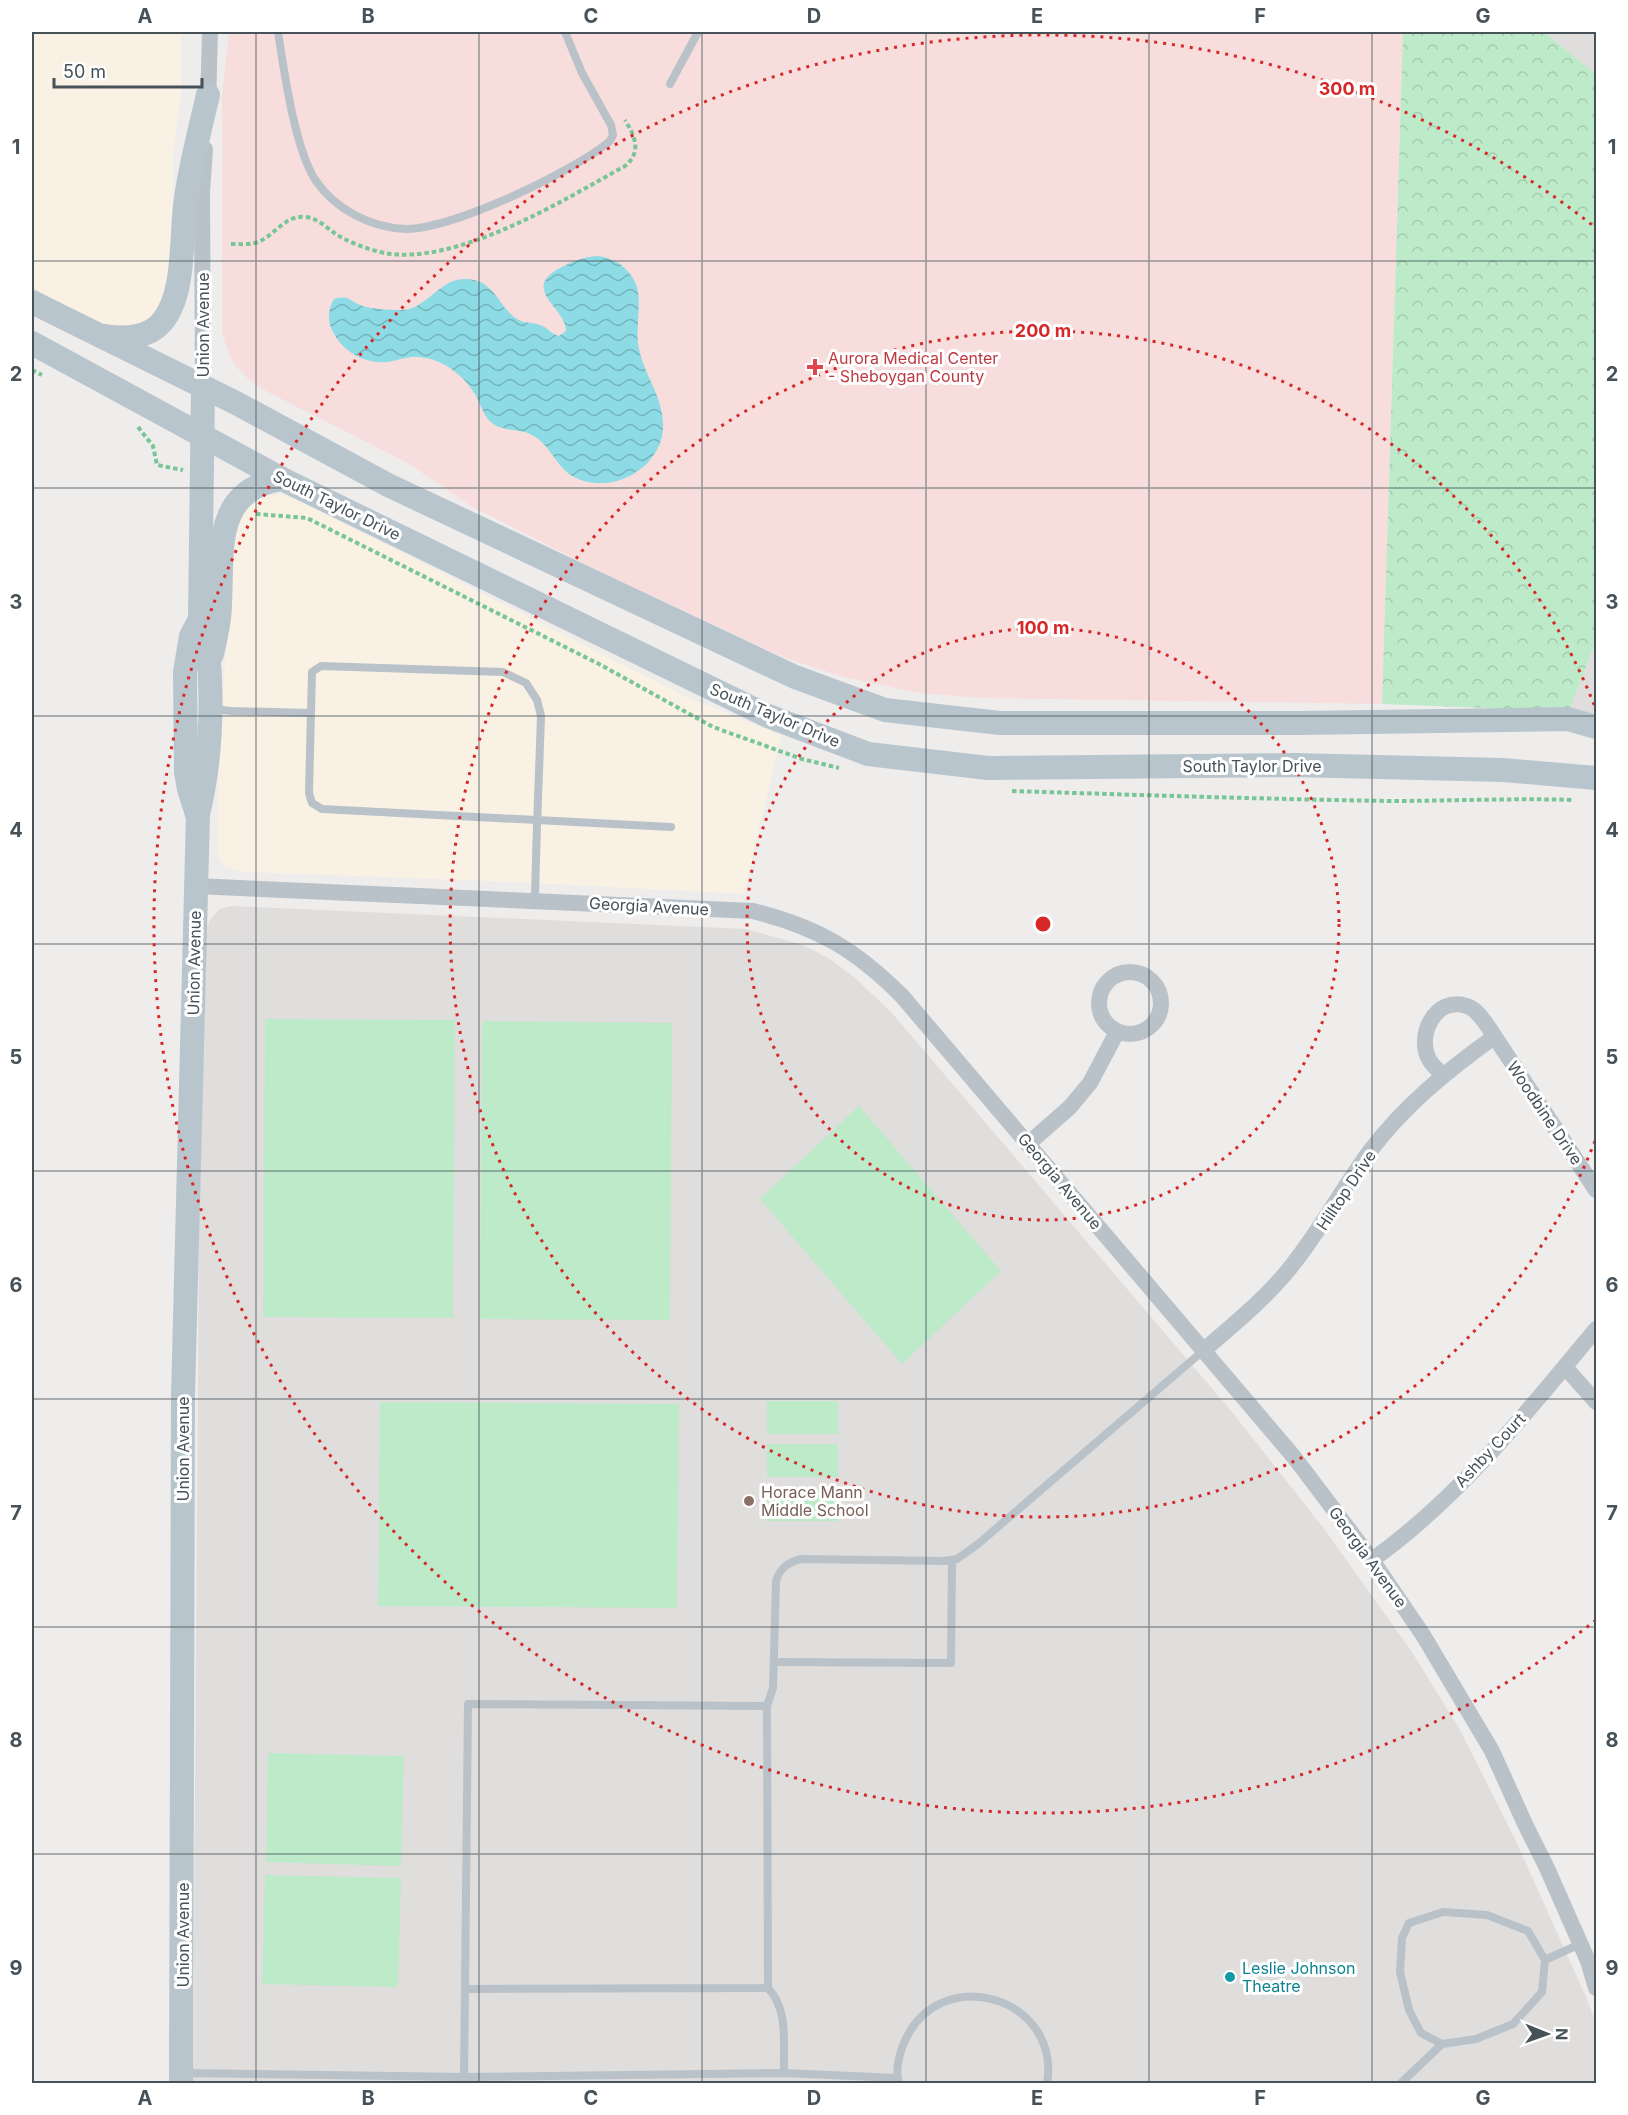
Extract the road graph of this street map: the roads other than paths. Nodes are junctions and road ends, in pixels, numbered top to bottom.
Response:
1 (210, 32) edge
2 (278, 32) edge
3 (565, 32) edge
4 (698, 32) edge
5 (670, 84) dead end
6 (208, 95) junction
7 (32, 302) edge
8 (98, 335) junction
9 (32, 343) edge
10 (203, 388) junction
11 (202, 435) junction
12 (282, 479) junction
13 (200, 619) junction
14 (209, 667) junction
15 (211, 708) junction
16 (310, 712) junction
17 (1596, 727) edge
18 (1596, 778) edge
19 (198, 814) junction
20 (537, 821) junction
21 (670, 828) dead end
22 (195, 886) junction
23 (535, 901) junction
24 (1117, 1032) dead end
25 (1494, 1037) junction
26 (1443, 1075) junction
27 (1028, 1144) junction
28 (1596, 1190) edge
29 (1596, 1329) edge
30 (1204, 1350) junction
31 (1565, 1367) junction
32 (1596, 1402) edge
33 (1372, 1560) junction
34 (952, 1561) junction
35 (774, 1662) junction
36 (766, 1706) junction
37 (1580, 1944) junction
38 (1545, 1960) junction
39 (768, 1988) junction
40 (1596, 1988) edge
41 (465, 1989) junction
42 (1442, 2044) junction
43 (783, 2073) junction
44 (181, 2078) edge
45 (464, 2078) junction
46 (898, 2081) edge
47 (1047, 2084) edge
48 (1400, 2084) edge

1 - 6 street, Union Avenue
2 - 3 lane
4 - 5 lane
6 - 8 main road
6 - 10 street, Union Avenue
7 - 8 main road
8 - 10 main road
9 - 11 main road, South Taylor Drive
10 - 11 main road, Union Avenue
10 - 17 main road
11 - 12 main road, South Taylor Drive
11 - 13 main road, Union Avenue
12 - 14 main road
12 - 18 main road, South Taylor Drive
13 - 14 main road, Union Avenue
13 - 19 main road, Union Avenue
14 - 15 main road, Union Avenue
15 - 16 lane
15 - 19 main road, Union Avenue
16 - 20 lane
16 - 20 lane
19 - 22 main road, Union Avenue
20 - 21 lane
20 - 23 lane
22 - 23 street, Georgia Avenue
22 - 44 main road, Union Avenue
23 - 27 street, Georgia Avenue
24 - 27 street
25 - 26 street, Hilltop Drive
25 - 26 street
25 - 28 street, Woodbine Drive
26 - 30 street, Hilltop Drive
27 - 30 street, Georgia Avenue
29 - 31 street, Ashby Court
30 - 33 street, Georgia Avenue
30 - 34 lane
31 - 32 street
31 - 33 street, Ashby Court
33 - 37 street, Georgia Avenue
34 - 35 lane
34 - 35 lane
35 - 36 lane
36 - 39 lane
36 - 41 lane
37 - 38 lane
37 - 40 street, Georgia Avenue
38 - 42 lane
38 - 42 lane
39 - 41 lane
39 - 43 lane
41 - 45 lane
42 - 48 lane
43 - 45 lane
43 - 46 lane
44 - 45 lane
46 - 47 lane

